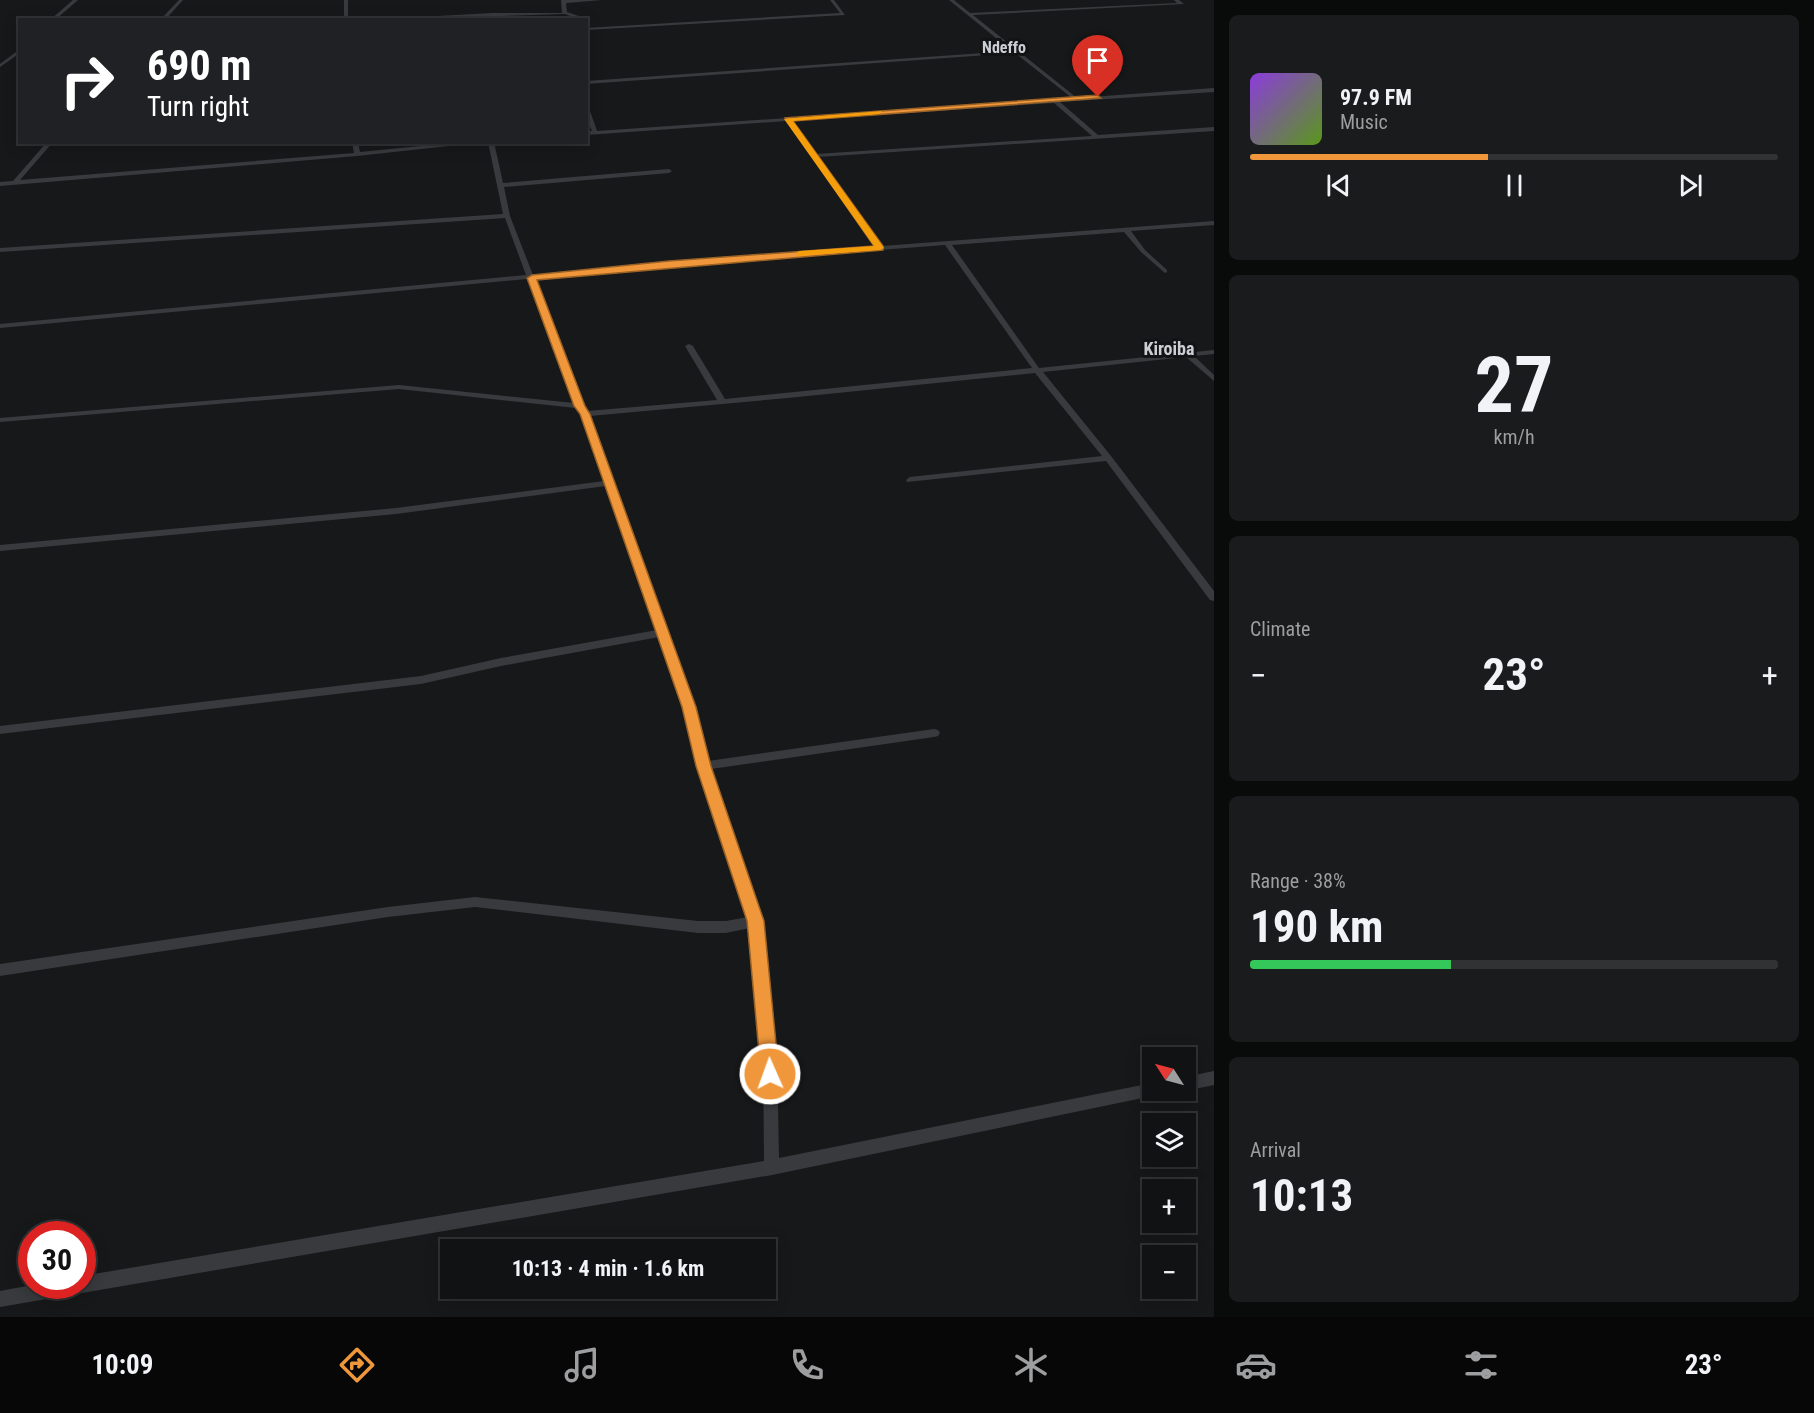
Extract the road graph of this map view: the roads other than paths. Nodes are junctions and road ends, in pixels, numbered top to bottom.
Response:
1 (76, 0) edge
2 (181, 0) edge
3 (346, 0) edge
4 (600, 0) edge
5 (832, 0) edge
6 (951, 0) edge
7 (1176, 0) edge
8 (564, 1) edge
9 (566, 13) junction
10 (970, 14) junction
11 (54, 18) edge
12 (164, 18) edge
13 (346, 18) edge
14 (424, 18) edge
15 (580, 18) edge
16 (588, 21) edge
17 (612, 27) junction
18 (588, 29) edge
19 (1015, 51) junction
20 (18, 52) edge
21 (0, 66) edge
22 (588, 83) edge
23 (1214, 90) edge
24 (1075, 98) junction
25 (1053, 99) junction
26 (588, 113) edge
27 (788, 119) junction
28 (1214, 129) edge
29 (595, 132) junction
30 (588, 133) edge
31 (1096, 136) junction
32 (49, 144) edge
33 (355, 144) edge
34 (463, 144) edge
35 (491, 144) edge
36 (357, 154) junction
37 (813, 156) junction
38 (669, 171) dead end
39 (15, 183) junction
40 (0, 184) edge
41 (500, 185) junction
42 (507, 216) junction
43 (1214, 223) edge
44 (1127, 231) junction
45 (947, 243) junction
46 (880, 248) junction
47 (0, 250) edge
48 (1165, 271) dead end
49 (532, 278) junction
50 (0, 326) edge
51 (689, 346) dead end
52 (1214, 351) edge
53 (1187, 354) junction
54 (1036, 369) junction
55 (1214, 379) edge
56 (722, 401) junction
57 (582, 410) junction
58 (0, 420) edge
59 (1108, 458) junction
60 (910, 480) dead end
61 (609, 483) junction
62 (0, 548) edge
63 (1214, 598) edge
64 (661, 633) junction
65 (0, 730) edge
66 (934, 733) dead end
67 (704, 766) junction
68 (756, 921) junction
69 (0, 970) edge
70 (1214, 1078) edge
71 (1196, 1082) edge
72 (1142, 1092) edge
73 (772, 1167) junction
74 (96, 1282) edge
75 (18, 1296) edge
76 (0, 1299) edge

1 - 11 street
2 - 12 street
3 - 13 street
4 - 8 street
5 - 17 street
6 - 10 street
7 - 10 street
8 - 9 street
9 - 14 street
9 - 15 street
10 - 19 street
16 - 17 street
17 - 18 street
19 - 22 street
19 - 24 street
20 - 21 street
23 - 24 street
24 - 25 street
25 - 27 street
25 - 31 street
26 - 29 street
27 - 29 street
27 - 37 street
28 - 31 street
29 - 30 street
31 - 37 street
32 - 39 street
33 - 36 street
34 - 36 street
35 - 41 street
36 - 39 street
37 - 46 street
38 - 41 street
39 - 40 street
41 - 42 street
42 - 47 street
42 - 49 street
43 - 44 street
44 - 45 street
44 - 48 street
45 - 46 street
45 - 54 street
46 - 49 street
49 - 50 street
49 - 57 street
51 - 56 street
52 - 53 street
53 - 54 street
53 - 55 street
54 - 56 street
54 - 59 street
56 - 57 street
57 - 58 street
57 - 61 street
59 - 60 street
59 - 63 street
61 - 62 street
61 - 64 street
64 - 65 street
64 - 67 street
66 - 67 street
67 - 68 street
68 - 69 street
68 - 73 street
70 - 71 street
72 - 73 street
73 - 74 street
75 - 76 street

